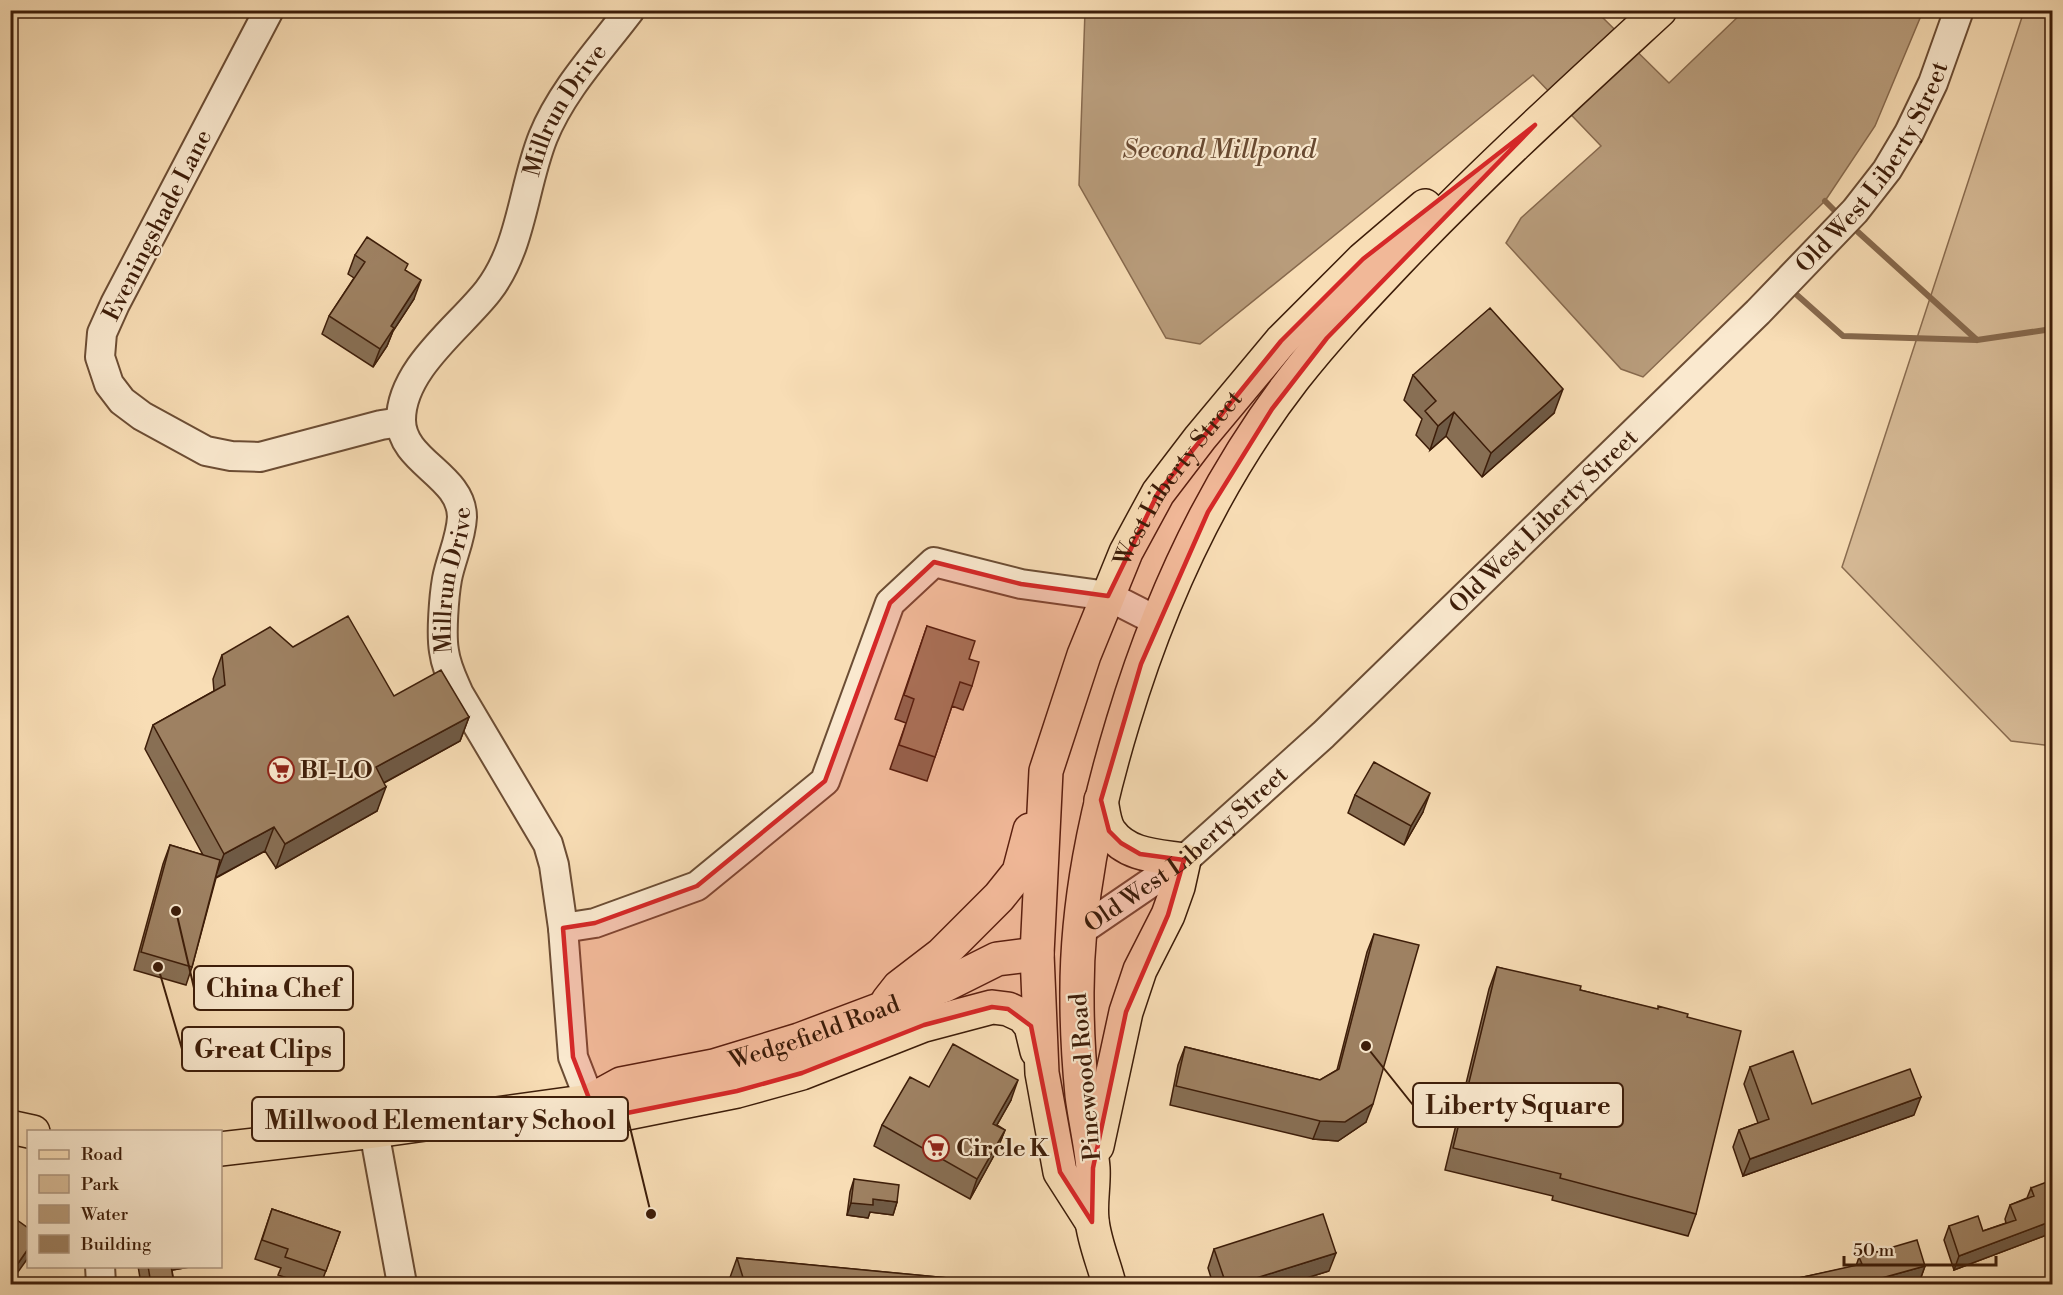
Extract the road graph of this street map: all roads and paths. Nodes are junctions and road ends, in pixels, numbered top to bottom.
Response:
1 (269, 10) edge
2 (630, 10) edge
3 (1959, 10) edge
4 (1652, 18) edge
5 (1535, 125) junction
6 (401, 422) junction
7 (1108, 596) junction
8 (1157, 621) junction
9 (1046, 771) junction
10 (1101, 800) junction
11 (1184, 860) junction
12 (563, 928) junction
13 (1080, 931) junction
14 (1037, 954) junction
15 (880, 1011) junction
16 (924, 1025) junction
17 (1042, 1073) junction
18 (590, 1101) junction
19 (10, 1127) edge
20 (27, 1130) edge
21 (374, 1131) junction
22 (222, 1149) edge
23 (1093, 1168) junction
24 (1092, 1222) junction
25 (100, 1268) edge
26 (101, 1284) edge
27 (402, 1284) edge
28 (1109, 1284) edge

1 - 6 street, Eveningshade Lane
2 - 6 street, Millrun Drive
3 - 11 street, Old West Liberty Street
4 - 5 main road, West Liberty Street
5 - 7 main road, West Liberty Street
5 - 8 main road, West Liberty Street
6 - 12 street, Millrun Drive
7 - 8 street
7 - 9 main road, West Liberty Street
7 - 12 street
8 - 10 main road, West Liberty Street
9 - 14 main road, West Liberty Street
9 - 15 main road
10 - 11 main road
10 - 13 main road, West Liberty Street
11 - 13 street, Old West Liberty Street
11 - 23 main road
12 - 18 street, Millrun Drive
13 - 14 main road, Old West Liberty Street
13 - 23 main road, Pinewood Road
14 - 15 main road, Wedgefield Road
14 - 16 main road
14 - 17 main road, Pinewood Road
15 - 18 main road, Wedgefield Road
16 - 17 main road
16 - 18 main road, Wedgefield Road
17 - 24 main road, Pinewood Road
18 - 21 main road, Wedgefield Road
19 - 20 main road
21 - 22 main road, Wedgefield Road
21 - 27 street
23 - 24 main road, Pinewood Road
24 - 28 main road, Pinewood Road
25 - 26 street

